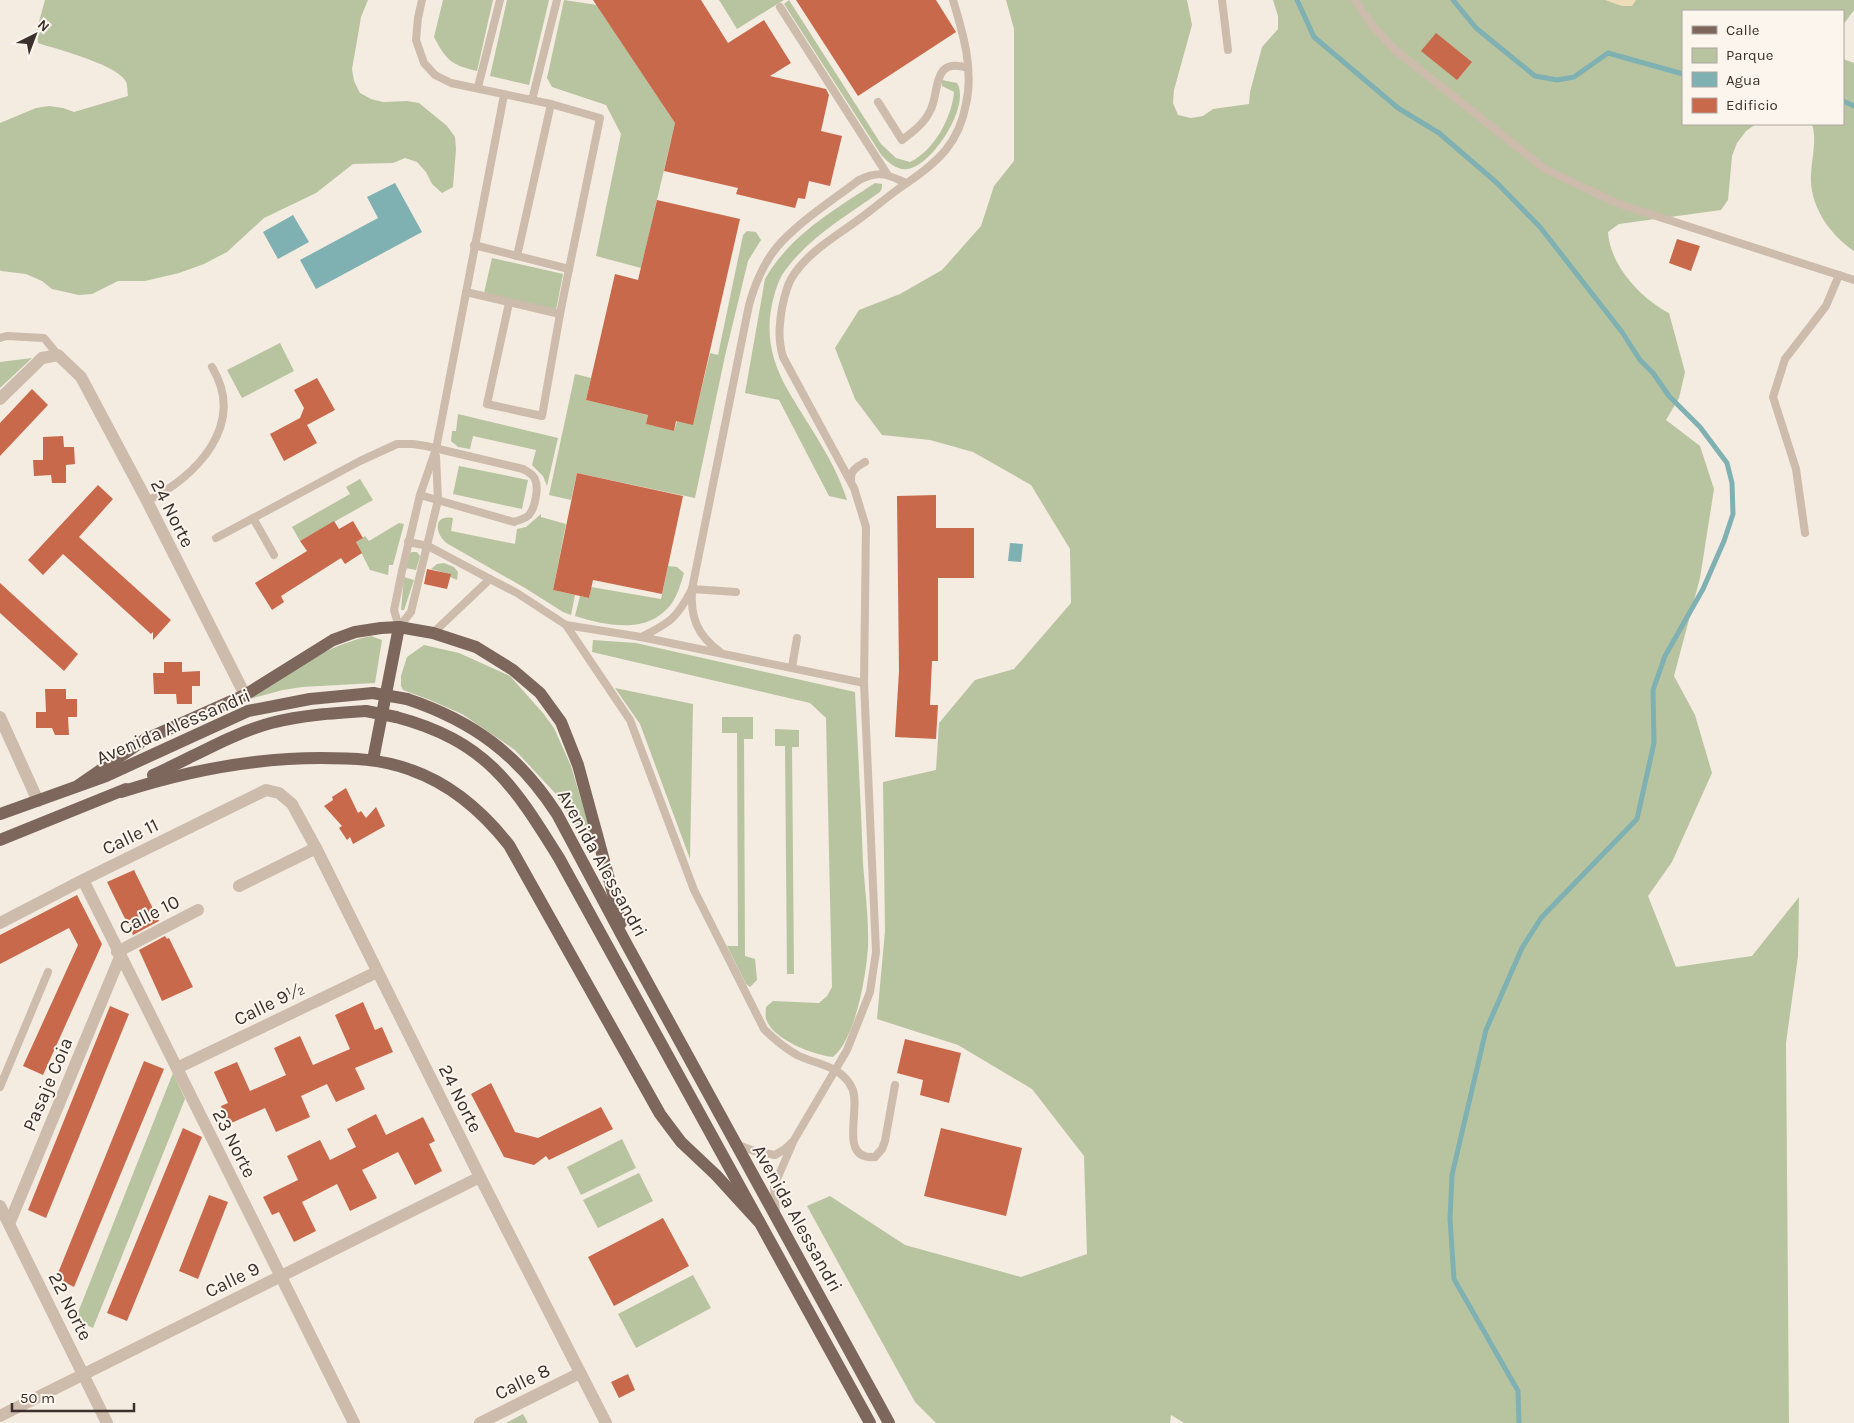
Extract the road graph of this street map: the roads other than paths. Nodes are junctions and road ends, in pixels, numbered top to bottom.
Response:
1 (422, 0) edge
2 (500, 0) edge
3 (557, 0) edge
4 (954, 0) edge
5 (1222, 0) edge
6 (1355, 0) edge
7 (780, 7) dead end
8 (1228, 50) dead end
9 (968, 68) junction
10 (478, 87) junction
11 (504, 95) junction
12 (532, 100) junction
13 (878, 102) dead end
14 (551, 104) junction
15 (887, 174) junction
16 (906, 183) junction
17 (474, 245) junction
18 (518, 256) junction
19 (569, 269) junction
20 (1838, 274) junction
21 (1854, 280) edge
22 (466, 292) junction
23 (508, 303) junction
24 (560, 314) junction
25 (0, 338) edge
26 (58, 355) junction
27 (212, 367) dead end
28 (0, 399) edge
29 (436, 449) junction
30 (866, 462) dead end
31 (851, 483) junction
32 (420, 496) junction
33 (438, 500) junction
34 (146, 501) junction
35 (253, 518) junction
36 (1805, 533) dead end
37 (216, 538) dead end
38 (408, 542) junction
39 (428, 546) junction
40 (274, 556) dead end
41 (490, 579) junction
42 (692, 589) junction
43 (736, 592) dead end
44 (566, 625) junction
45 (399, 627) junction
46 (433, 633) junction
47 (641, 637) junction
48 (797, 638) dead end
49 (724, 655) junction
50 (792, 667) junction
51 (864, 683) junction
52 (244, 695) junction
53 (0, 719) edge
54 (373, 760) junction
55 (79, 785) junction
56 (121, 792) junction
57 (279, 793) joint
58 (38, 801) junction
59 (0, 814) edge
60 (0, 840) edge
61 (316, 848) junction
62 (82, 880) junction
63 (239, 886) dead end
64 (198, 910) dead end
65 (0, 923) edge
66 (627, 944) junction
67 (119, 954) junction
68 (48, 972) dead end
69 (377, 972) junction
70 (177, 1068) junction
71 (836, 1069) junction
72 (895, 1085) dead end
73 (0, 1087) edge
74 (794, 1140) junction
75 (736, 1144) junction
76 (480, 1177) junction
77 (0, 1206) edge
78 (776, 1218) junction
79 (758, 1221) junction
80 (9, 1224) junction
81 (280, 1276) junction
82 (580, 1373) junction
83 (84, 1374) junction
84 (0, 1416) edge
85 (107, 1423) edge
86 (354, 1423) edge
87 (480, 1423) edge
88 (606, 1423) edge
89 (870, 1423) edge
90 (889, 1423) edge

1 - 10 lane
2 - 10 lane
3 - 12 lane
4 - 9 lane
5 - 8 lane
6 - 20 lane
7 - 15 lane
9 - 13 lane
9 - 16 lane
10 - 11 lane
11 - 12 lane
11 - 17 lane
12 - 14 lane
14 - 18 lane
14 - 19 lane
15 - 16 lane
15 - 42 lane
16 - 31 lane
17 - 18 lane
17 - 22 lane
18 - 19 lane
19 - 24 lane
20 - 21 lane
20 - 36 lane
22 - 23 lane
22 - 29 lane
23 - 24 lane
23 - 24 lane
25 - 26 lane
26 - 28 street
26 - 34 street, 24 Norte
27 - 34 lane
29 - 32 lane
29 - 33 lane
29 - 33 lane
29 - 35 lane
30 - 31 lane
31 - 51 lane
32 - 33 lane
32 - 38 lane
33 - 39 lane
34 - 52 street, 24 Norte
35 - 37 lane
35 - 40 lane
38 - 39 lane
38 - 45 lane
39 - 41 lane
39 - 45 lane
41 - 44 lane
41 - 46 lane
42 - 43 lane
42 - 47 lane
42 - 49 lane
44 - 47 lane
44 - 71 lane
45 - 46 main road
45 - 52 main road
45 - 54 main road
46 - 66 main road
47 - 49 lane
48 - 50 lane
49 - 50 lane
50 - 51 lane
51 - 71 lane
52 - 55 main road
53 - 58 street
54 - 56 main road
54 - 79 main road
55 - 58 main road, Avenida Alessandri
55 - 66 main road, Avenida Alessandri, bridge
56 - 60 main road, Avenida Alessandri
56 - 79 main road, Avenida Alessandri, bridge
57 - 61 street, 24 Norte
57 - 62 street, Calle 11
58 - 59 main road, Avenida Alessandri
61 - 63 street
61 - 69 street, 24 Norte
62 - 65 street, Calle 11
62 - 67 street, 23 Norte
64 - 67 street, Calle 10
66 - 75 main road, Avenida Alessandri
67 - 70 street, 23 Norte
67 - 80 street, Pasaje Coia
68 - 73 lane
69 - 70 street, Calle 9½
69 - 76 street, 24 Norte
70 - 81 street, 23 Norte
71 - 72 lane
71 - 74 lane
74 - 75 lane
74 - 78 lane
75 - 78 main road, Avenida Alessandri
76 - 81 street, Calle 9
76 - 82 street, 24 Norte
77 - 80 street, 22 Norte
78 - 90 main road, Avenida Alessandri
79 - 89 main road, Avenida Alessandri
80 - 83 street, 22 Norte
81 - 83 street, Calle 9
81 - 86 street, 23 Norte
82 - 87 street, Calle 8
82 - 88 street, 24 Norte
83 - 84 street, Calle 9
83 - 85 street, 22 Norte

